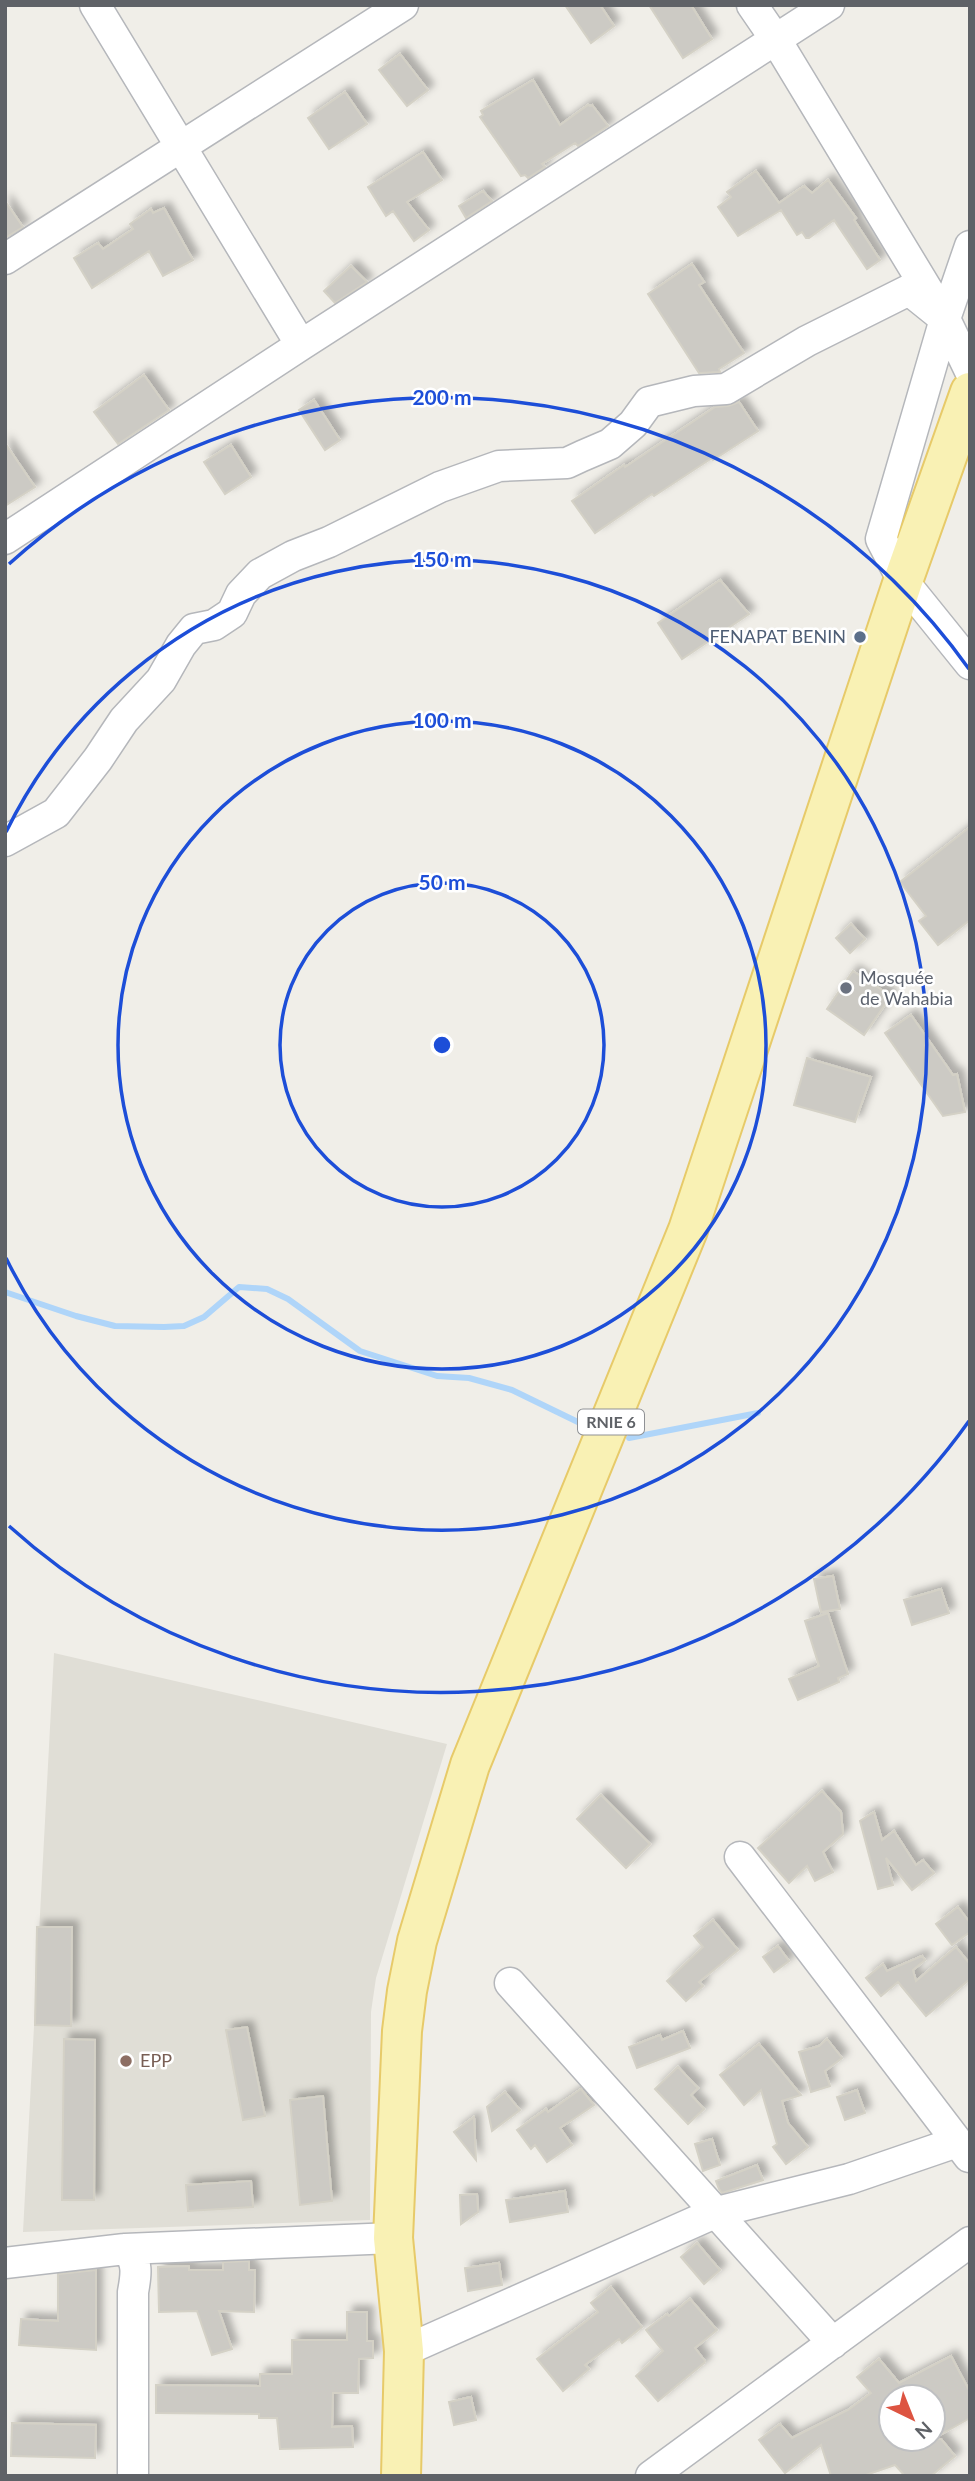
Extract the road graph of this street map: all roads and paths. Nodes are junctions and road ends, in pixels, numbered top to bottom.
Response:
1 (95, 5) edge
2 (403, 5) edge
3 (752, 5) edge
4 (829, 5) edge
5 (776, 40) junction
6 (181, 147) junction
7 (970, 246) edge
8 (5, 259) edge
9 (945, 319) junction
10 (301, 345) junction
11 (970, 371) edge
12 (970, 392) edge
13 (5, 539) edge
14 (903, 581) junction
15 (970, 664) edge
16 (5, 841) edge
17 (740, 1857) dead end
18 (510, 1983) dead end
19 (964, 2150) edge
20 (717, 2212) junction
21 (393, 2238) junction
22 (970, 2242) edge
23 (125, 2249) junction
24 (5, 2263) edge
25 (833, 2343) junction
26 (404, 2351) junction
27 (133, 2476) edge
28 (401, 2476) edge
29 (651, 2476) edge

1 - 6 street
2 - 6 street
3 - 5 street
4 - 5 street
5 - 9 street
5 - 10 street
6 - 8 street
6 - 10 street
7 - 9 street
9 - 11 street
9 - 14 street
9 - 16 street
10 - 13 street
12 - 14 main road, RNIE 6
14 - 15 street
14 - 21 main road, RNIE 6
17 - 19 street
18 - 20 street
19 - 20 street
20 - 25 street
20 - 26 street
21 - 23 street
21 - 26 main road, RNIE 6
22 - 25 street
23 - 24 street
23 - 27 street
25 - 29 street
26 - 28 main road, RNIE 6

